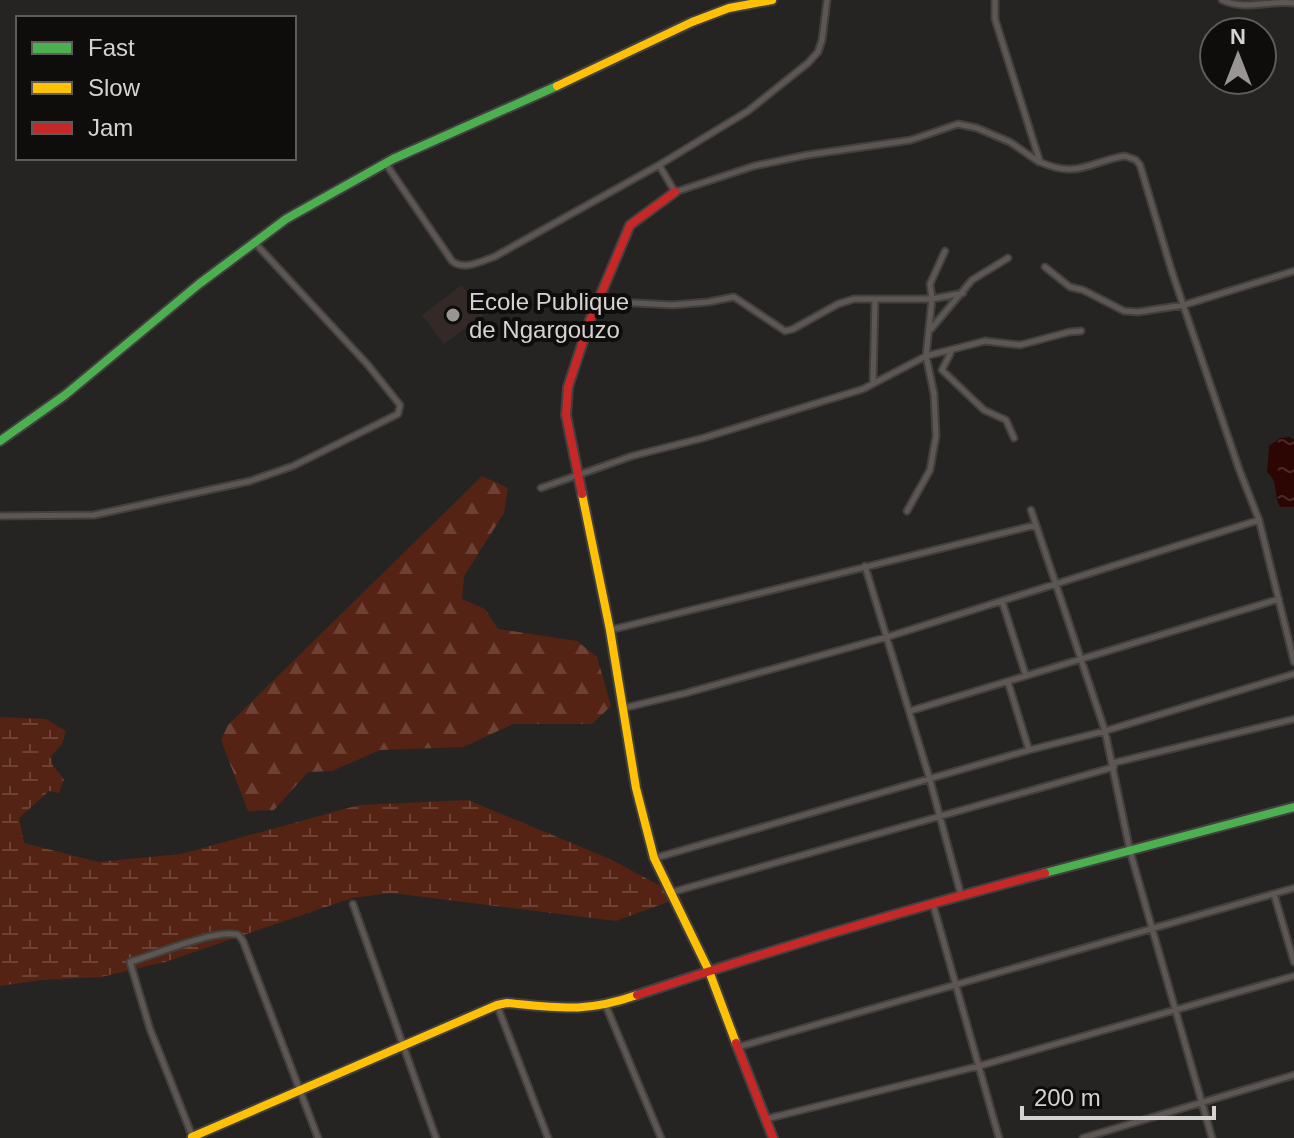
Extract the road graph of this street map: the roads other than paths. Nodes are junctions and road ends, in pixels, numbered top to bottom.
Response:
1 (772, 0) edge
2 (827, 0) edge
3 (995, 0) edge
4 (1222, 0) edge
5 (1294, 3) edge
6 (1040, 162) junction
7 (386, 164) junction
8 (659, 165) junction
9 (675, 192) junction
10 (255, 242) junction
11 (945, 251) dead end
12 (1008, 258) dead end
13 (1045, 267) dead end
14 (1294, 271) edge
15 (963, 293) junction
16 (875, 299) junction
17 (932, 299) junction
18 (597, 301) junction
19 (1184, 305) junction
20 (930, 330) junction
21 (1081, 331) dead end
22 (953, 349) junction
23 (926, 356) junction
24 (873, 383) junction
25 (1014, 438) dead end
26 (0, 441) edge
27 (580, 476) junction
28 (541, 488) dead end
29 (1031, 510) dead end
30 (907, 511) dead end
31 (0, 516) edge
32 (1259, 520) junction
33 (1036, 525) junction
34 (865, 566) junction
35 (1057, 584) junction
36 (1279, 599) junction
37 (1002, 601) junction
38 (610, 630) junction
39 (887, 637) junction
40 (1081, 660) junction
41 (1294, 662) edge
42 (1294, 674) edge
43 (1026, 677) junction
44 (1008, 682) junction
45 (624, 708) junction
46 (910, 711) junction
47 (1294, 719) edge
48 (1105, 731) junction
49 (1029, 750) junction
50 (1113, 765) junction
51 (930, 780) junction
52 (1294, 807) edge
53 (939, 815) junction
54 (1130, 851) junction
55 (654, 858) junction
56 (1294, 888) edge
57 (669, 893) junction
58 (1274, 894) junction
59 (961, 895) junction
60 (353, 904) dead end
61 (933, 904) junction
62 (1153, 930) junction
63 (1294, 962) edge
64 (709, 971) junction
65 (1294, 976) edge
66 (955, 986) junction
67 (497, 1005) junction
68 (606, 1006) junction
69 (1176, 1009) junction
70 (401, 1046) junction
71 (738, 1047) junction
72 (979, 1066) junction
73 (1294, 1075) edge
74 (299, 1092) junction
75 (1202, 1102) junction
76 (765, 1119) junction
77 (192, 1138) edge
78 (318, 1138) edge
79 (436, 1138) edge
80 (548, 1138) edge
81 (661, 1138) edge
82 (773, 1138) edge
83 (999, 1138) edge
84 (1083, 1138) edge
85 (1212, 1138) edge

1 - 7 street
2 - 8 street
3 - 6 street
4 - 5 street
6 - 9 street
6 - 19 street
7 - 8 street
7 - 10 street
8 - 9 street
9 - 18 street
10 - 26 street
10 - 31 street
11 - 17 street
12 - 15 street
13 - 19 street
14 - 19 street
15 - 17 street
15 - 20 street
16 - 17 street
16 - 18 street
16 - 24 street
17 - 20 street
18 - 27 street
19 - 32 street
20 - 23 street
21 - 22 street
22 - 23 street
22 - 25 street
23 - 24 street
23 - 30 street
24 - 27 street
27 - 28 street
27 - 38 street
29 - 33 street
32 - 35 street
32 - 36 street
33 - 34 street
33 - 35 street
34 - 38 street
34 - 39 street
35 - 37 street
35 - 40 street
36 - 40 street
36 - 41 street
37 - 39 street
37 - 43 street
38 - 45 street
39 - 45 street
39 - 46 street
40 - 43 street
40 - 48 street
42 - 48 street
43 - 44 street
44 - 46 street
44 - 49 street
45 - 55 street
46 - 51 street
47 - 50 street
48 - 49 street
48 - 50 street
49 - 51 street
50 - 53 street
50 - 54 street
51 - 53 street
51 - 55 street
52 - 54 street
53 - 57 street
53 - 59 street
54 - 59 street
54 - 62 street
55 - 57 street
56 - 58 street
57 - 64 street
58 - 62 street
58 - 63 street
59 - 61 street
60 - 70 street
61 - 64 street
61 - 66 street
62 - 66 street
62 - 69 street
64 - 68 street
64 - 71 street
65 - 69 street
66 - 71 street
66 - 72 street
67 - 68 street
67 - 70 street
67 - 80 street
68 - 81 street
69 - 72 street
69 - 75 street
70 - 74 street
70 - 79 street
71 - 76 street
72 - 76 street
72 - 83 street
73 - 75 street
74 - 77 street
74 - 77 street
74 - 78 street
75 - 84 street
75 - 85 street
76 - 82 street

